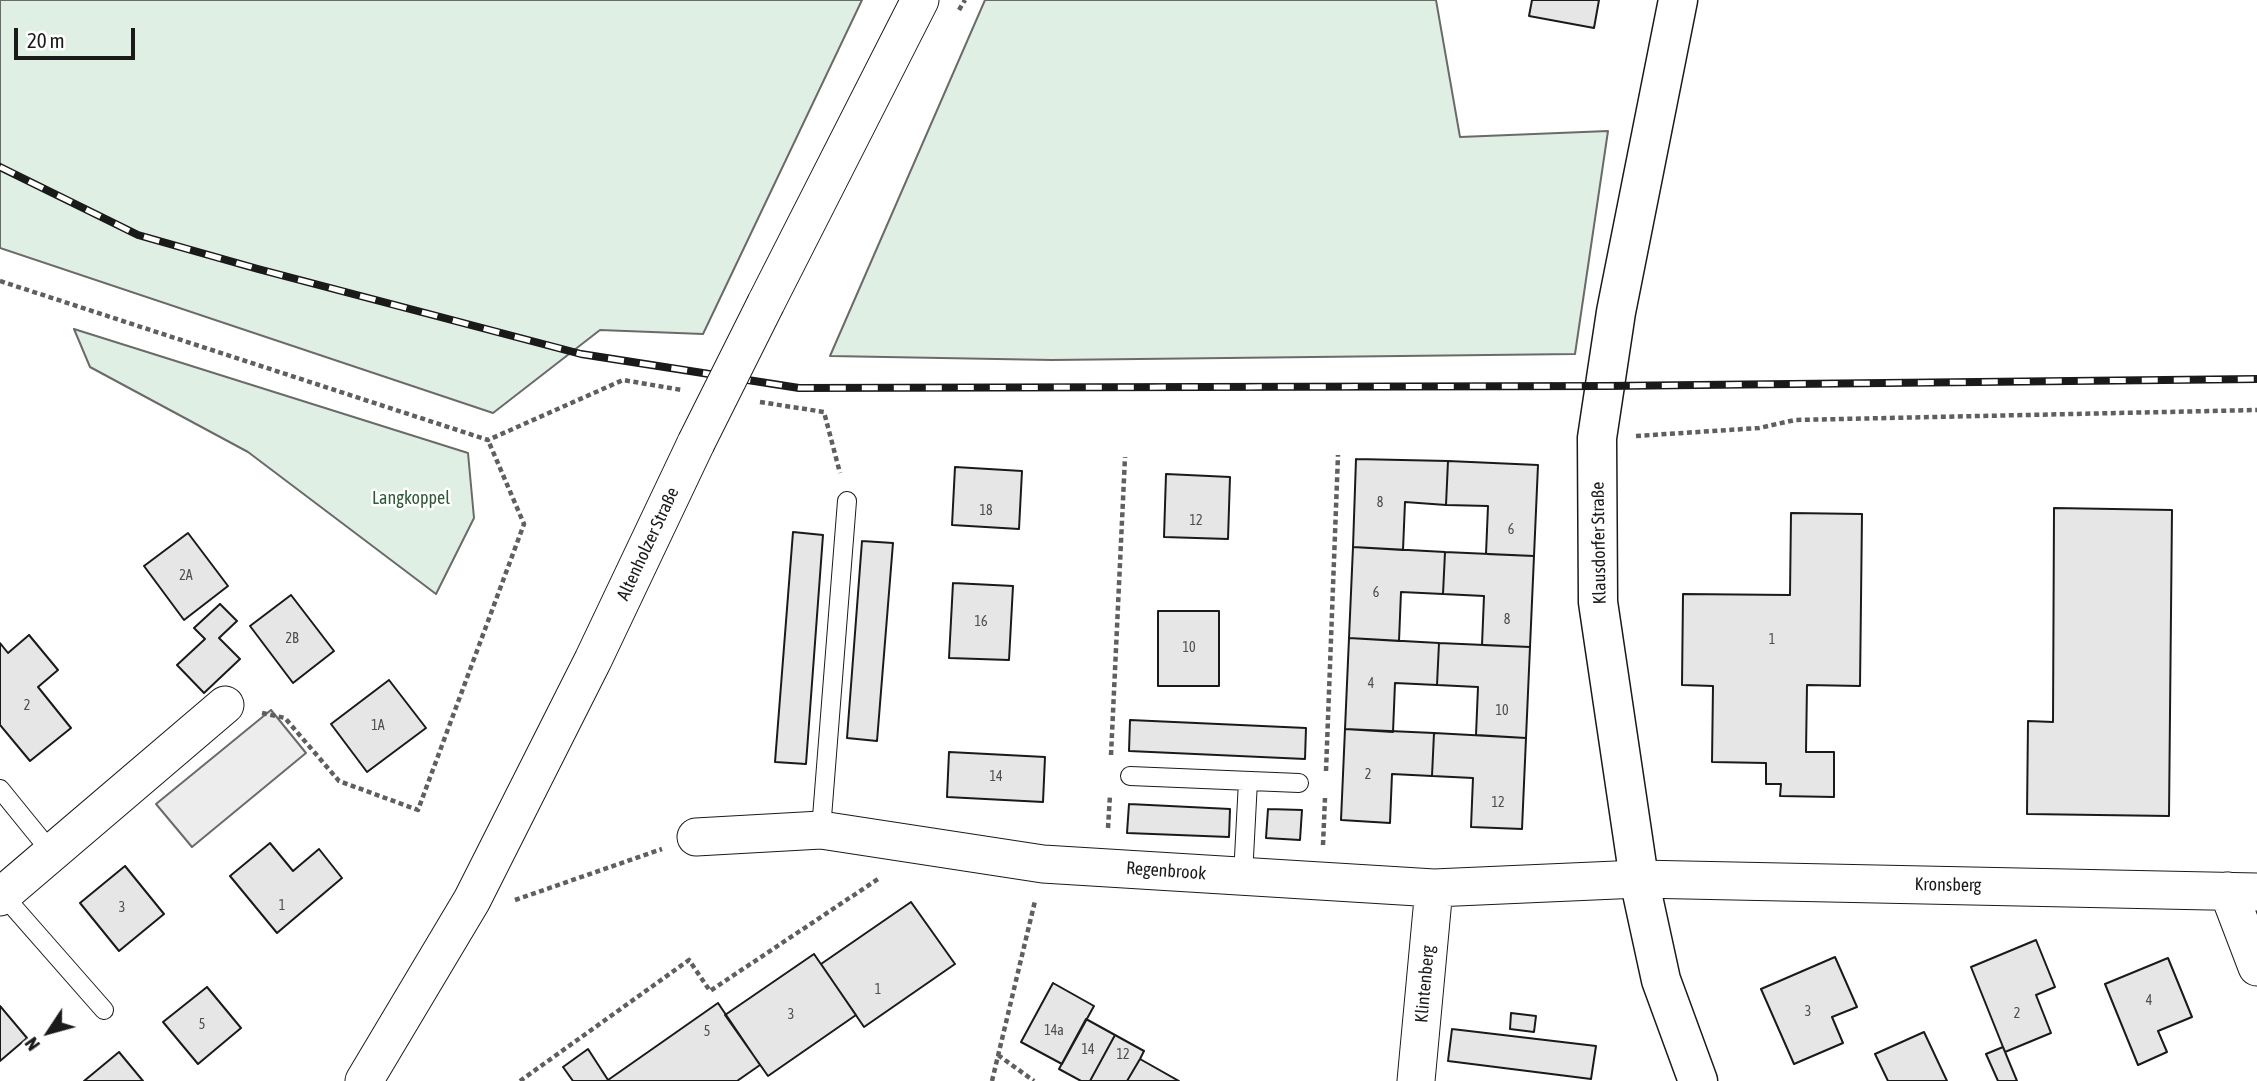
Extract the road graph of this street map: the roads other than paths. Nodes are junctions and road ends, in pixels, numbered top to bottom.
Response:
1 (920, 0) edge
2 (1678, 0) edge
3 (847, 501) road end
4 (225, 705) road end
5 (1129, 776) dead end
6 (1248, 781) junction
7 (1299, 783) dead end
8 (0, 789) edge
9 (821, 830) junction
10 (696, 837) road end
11 (52, 853) junction
12 (1243, 876) junction
13 (1639, 879) junction
14 (1434, 888) junction
15 (2242, 892) edge
16 (1, 896) edge
17 (2257, 967) edge
18 (104, 1010) dead end
19 (364, 1081) edge
20 (1416, 1081) edge
21 (1698, 1081) edge

1 - 19 street, Altenholzer Straße, bridge
2 - 13 street, Klausdorfer Straße
3 - 9 lane
4 - 11 street
5 - 6 lane
6 - 7 lane
6 - 12 lane
8 - 11 lane
9 - 10 street, Regenbrook
9 - 12 street, Regenbrook
11 - 16 street
12 - 14 street, Regenbrook
13 - 14 street, Regenbrook
13 - 15 street, Kronsberg
13 - 21 street, Klausdorfer Straße
14 - 20 street, Klintenberg
15 - 17 street
16 - 18 lane

